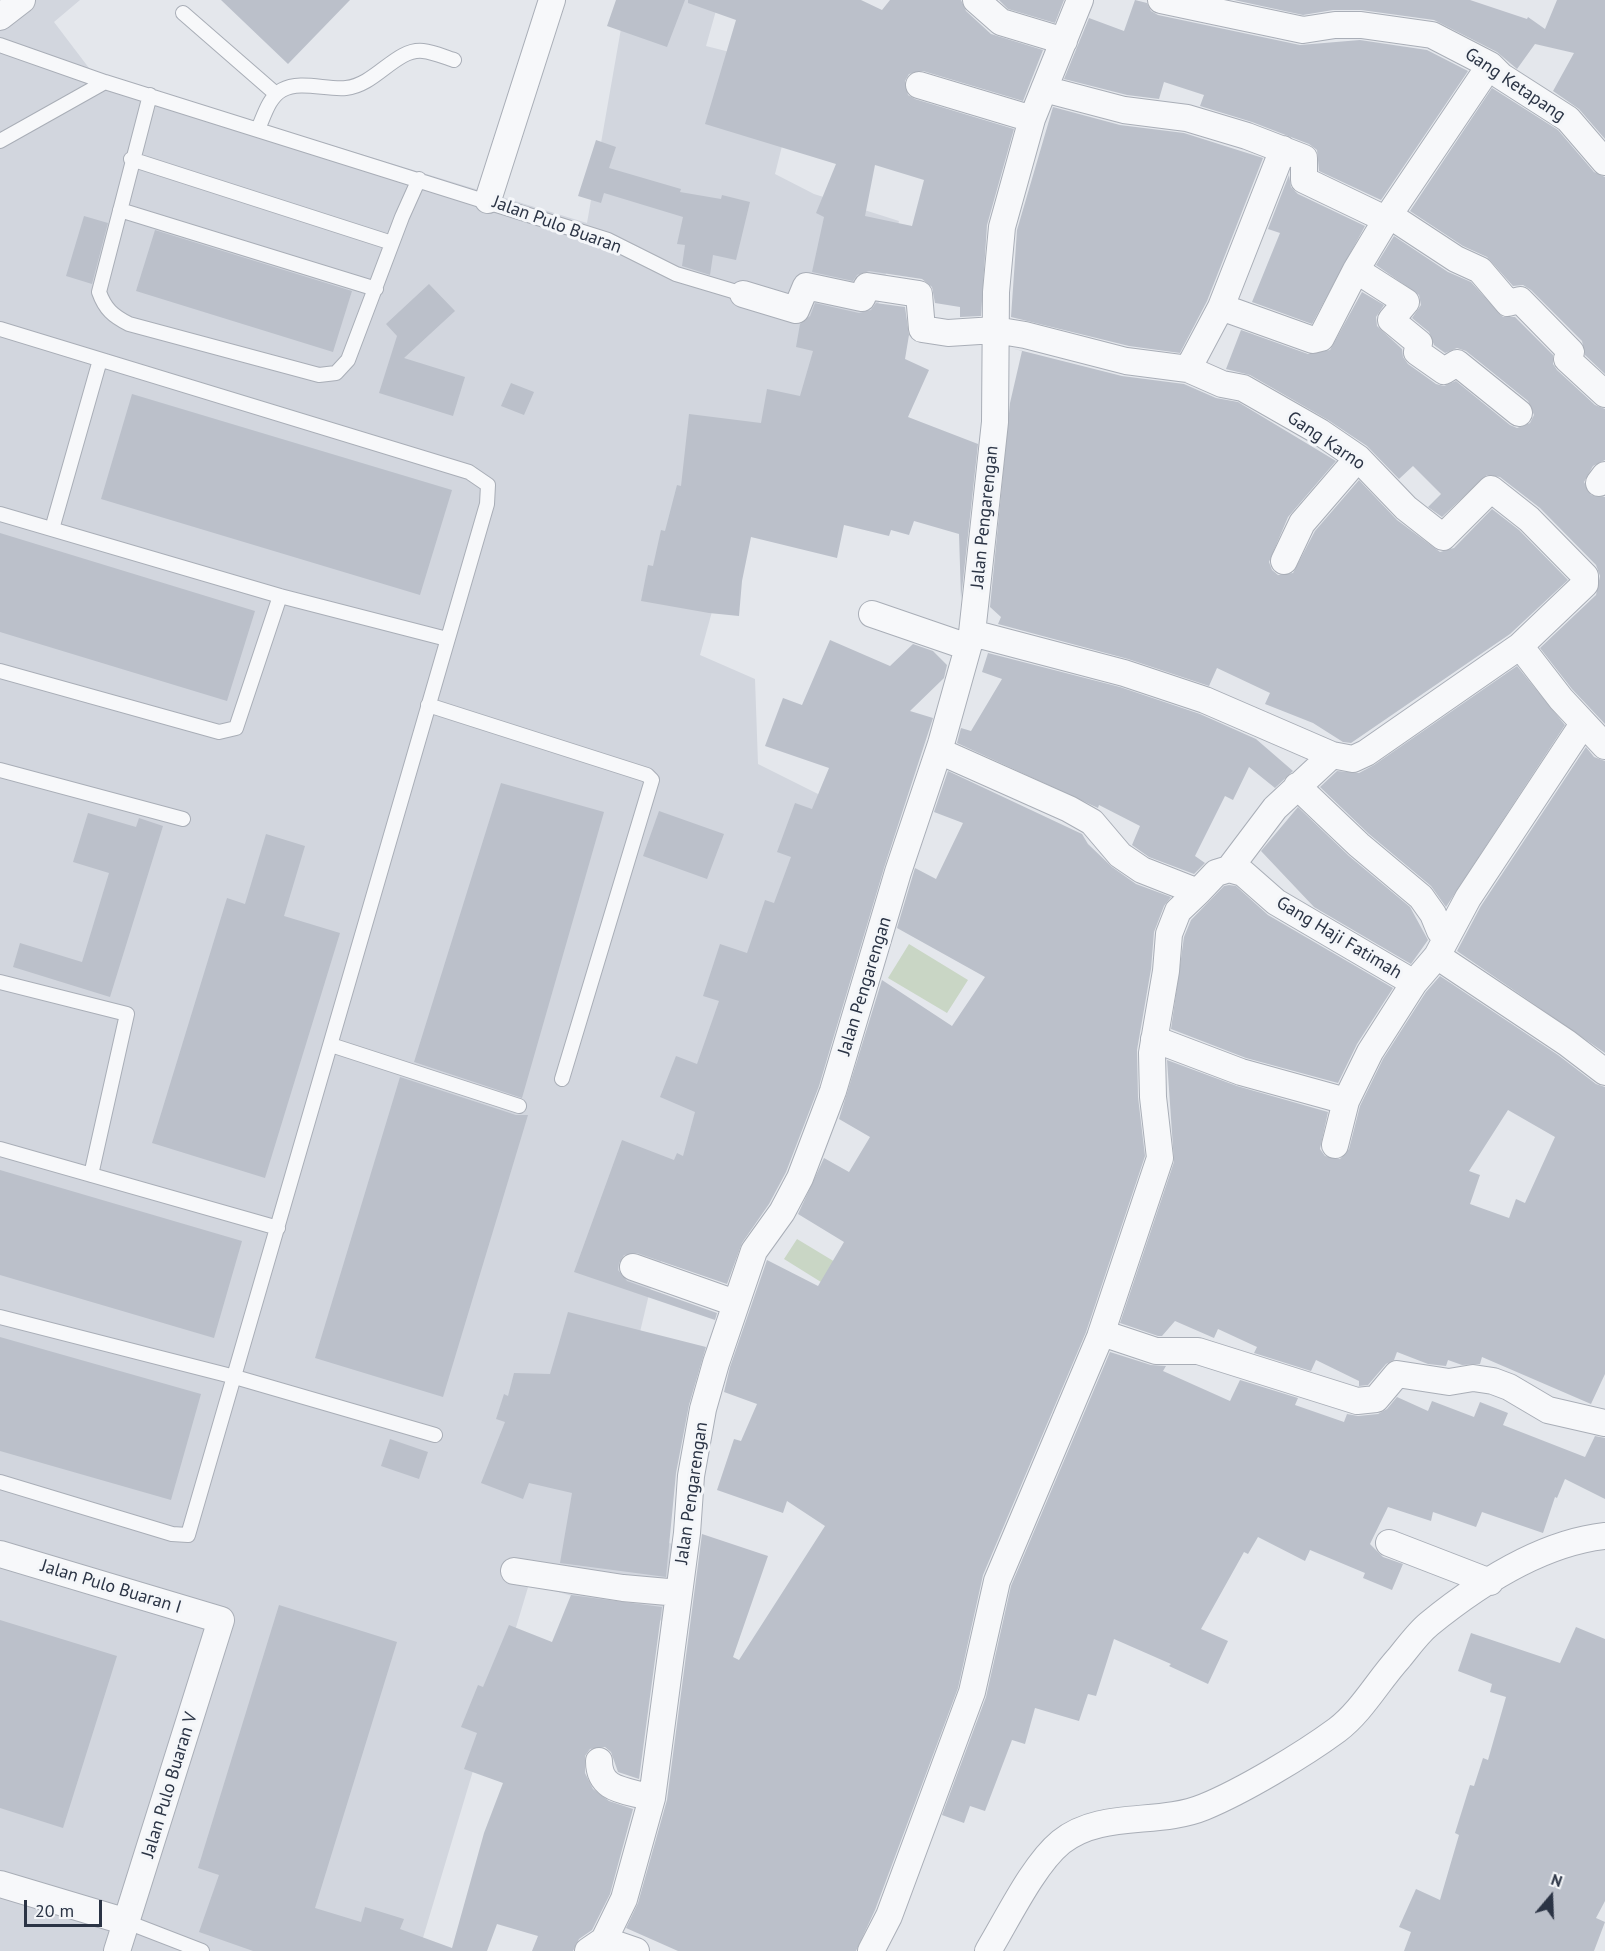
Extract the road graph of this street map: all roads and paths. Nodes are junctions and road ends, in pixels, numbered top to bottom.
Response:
1 (21, 0) edge
2 (552, 0) edge
3 (976, 0) edge
4 (1080, 0) edge
5 (1161, 0) edge
6 (183, 13) dead end
7 (0, 17) edge
8 (1064, 41) junction
9 (0, 45) edge
10 (454, 60) dead end
11 (1490, 65) junction
12 (105, 82) junction
13 (919, 85) dead end
14 (1044, 89) junction
15 (276, 94) junction
16 (150, 95) junction
17 (1032, 119) junction
18 (258, 129) junction
19 (0, 141) edge
20 (1283, 149) junction
21 (131, 159) junction
22 (1605, 162) edge
23 (419, 179) junction
24 (488, 200) junction
25 (120, 210) junction
26 (1389, 215) junction
27 (393, 243) junction
28 (1356, 270) junction
29 (376, 290) junction
30 (743, 294) joint
31 (1221, 307) junction
32 (0, 329) edge
33 (995, 330) junction
34 (100, 360) junction
35 (1188, 369) junction
36 (1605, 394) edge
37 (1519, 413) dead end
38 (1358, 458) junction
39 (0, 514) edge
40 (52, 529) junction
41 (1284, 561) dead end
42 (279, 596) junction
43 (872, 614) dead end
44 (447, 639) junction
45 (970, 640) junction
46 (1520, 646) junction
47 (0, 671) edge
48 (428, 705) junction
49 (1583, 724) junction
50 (1605, 746) edge
51 (939, 751) junction
52 (1332, 754) junction
53 (0, 770) edge
54 (1297, 786) junction
55 (183, 819) dead end
56 (1229, 869) junction
57 (1198, 892) junction
58 (1442, 947) junction
59 (0, 982) edge
60 (1414, 982) junction
61 (1154, 1039) junction
62 (331, 1045) junction
63 (1605, 1072) edge
64 (562, 1079) dead end
65 (1346, 1101) junction
66 (519, 1106) dead end
67 (1335, 1144) dead end
68 (0, 1149) edge
69 (91, 1175) junction
70 (278, 1228) junction
71 (633, 1267) dead end
72 (735, 1303) junction
73 (0, 1317) edge
74 (1102, 1332) junction
75 (235, 1377) junction
76 (1605, 1423) edge
77 (435, 1435) dead end
78 (0, 1482) edge
79 (1605, 1536) edge
80 (1389, 1543) dead end
81 (0, 1554) edge
82 (514, 1571) dead end
83 (1490, 1582) junction
84 (679, 1593) junction
85 (221, 1620) joint
86 (599, 1761) dead end
87 (652, 1798) junction
88 (0, 1884) edge
89 (127, 1922) junction
90 (596, 1946) edge
91 (117, 1951) edge
92 (202, 1951) edge
93 (636, 1951) edge
94 (871, 1951) edge
95 (988, 1951) edge

1 - 7 street
2 - 24 street
3 - 8 street
4 - 8 street, Jalan Pengarengan
5 - 11 street, Gang Ketapang
6 - 15 lane
8 - 14 street, Jalan Pengarengan
9 - 12 lane, Jalan Pulo Buaran
10 - 15 lane
11 - 22 street, Gang Ketapang
11 - 26 street
12 - 16 lane, Jalan Pulo Buaran
12 - 19 lane
13 - 17 street
14 - 17 street, Jalan Pengarengan
14 - 20 street
15 - 18 lane
16 - 18 lane, Jalan Pulo Buaran
16 - 21 lane
17 - 33 street, Jalan Pengarengan
18 - 23 lane, Jalan Pulo Buaran
20 - 26 street
20 - 31 street
21 - 25 lane
21 - 27 lane
23 - 24 lane, Jalan Pulo Buaran
23 - 27 lane
24 - 30 lane, Jalan Pulo Buaran
25 - 29 lane
25 - 29 lane
26 - 28 street
26 - 36 street
27 - 29 lane
28 - 31 street
28 - 37 street
30 - 33 street, Jalan Pulo Buaran
31 - 35 street
32 - 34 lane
33 - 35 street, Gang Karno
33 - 45 street, Jalan Pengarengan
34 - 40 lane
34 - 44 lane
35 - 38 street, Gang Karno
38 - 41 street
38 - 46 street, Gang Karno
39 - 40 lane
40 - 42 lane
42 - 44 lane
42 - 47 lane
43 - 45 street
44 - 48 lane
45 - 51 street, Jalan Pengarengan
45 - 52 street
46 - 49 street
46 - 52 street
48 - 62 lane
48 - 64 lane
49 - 50 street
49 - 58 street, Gang Haji Fatimah
51 - 57 street
51 - 72 street, Jalan Pengarengan
52 - 54 street
53 - 55 lane
54 - 56 street
54 - 58 street
56 - 57 street
56 - 60 street, Gang Haji Fatimah
57 - 61 street
58 - 60 street, Gang Haji Fatimah
58 - 63 street
59 - 69 lane
60 - 65 street
61 - 65 street
61 - 74 street
62 - 66 lane
62 - 70 lane
65 - 67 street
68 - 69 lane
69 - 70 lane
70 - 75 lane
71 - 72 street
72 - 84 street, Jalan Pengarengan
73 - 75 lane
74 - 76 street
74 - 94 street
75 - 77 lane
75 - 78 lane
79 - 83 street
80 - 83 street
81 - 85 street, Jalan Pulo Buaran I
82 - 84 street
83 - 95 street
84 - 87 street, Jalan Pengarengan
85 - 89 street, Jalan Pulo Buaran V
86 - 87 street
87 - 90 street, Jalan Pengarengan
88 - 89 street
89 - 91 street, Jalan Pulo Buaran V
89 - 92 lane
90 - 93 street

